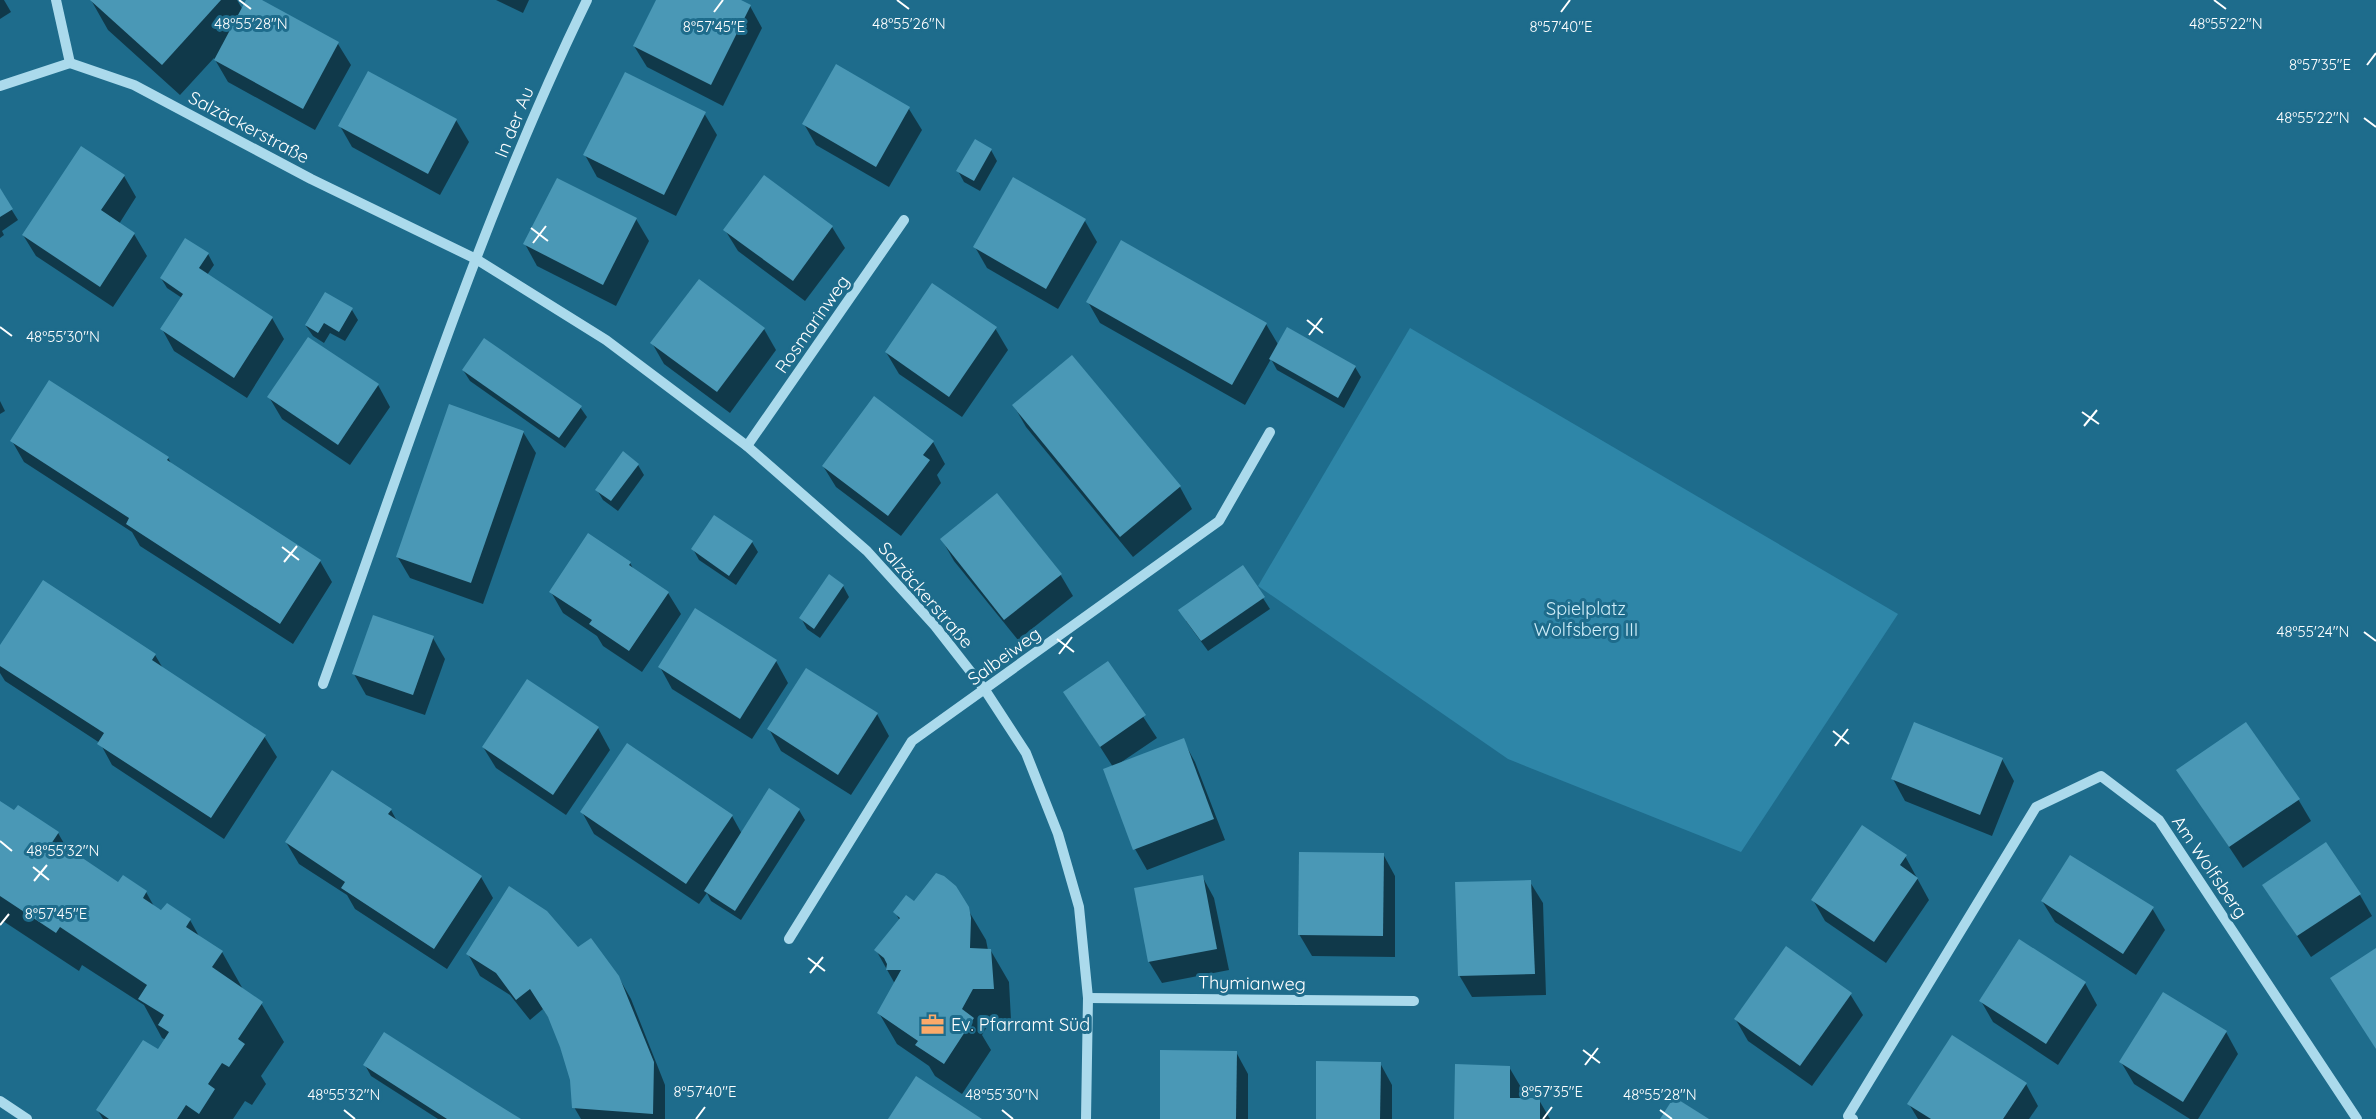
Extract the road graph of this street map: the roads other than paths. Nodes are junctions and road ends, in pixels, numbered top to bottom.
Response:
1 (56, 0) edge
2 (587, 0) edge
3 (70, 63) junction
4 (0, 86) edge
5 (904, 220) dead end
6 (476, 259) junction
7 (1270, 432) dead end
8 (747, 446) junction
9 (323, 684) dead end
10 (985, 690) junction
11 (789, 939) dead end
12 (1088, 998) junction
13 (1414, 1001) dead end
14 (0, 1101) edge
15 (27, 1119) edge
16 (1086, 1119) edge
17 (1853, 1119) edge
18 (2356, 1119) edge

1 - 3 street
2 - 6 street, In der Au
3 - 4 street
3 - 6 street, Salzäckerstraße
5 - 8 street, Rosmarinweg
6 - 8 street, Salzäckerstraße
6 - 9 street
7 - 10 street, Salbeiweg
8 - 10 street, Salzäckerstraße
10 - 11 street, Salbeiweg
10 - 12 street, Salzäckerstraße
12 - 13 street, Thymianweg
12 - 16 street, Salzäckerstraße
14 - 15 street
17 - 18 street, Am Wolfsberg

